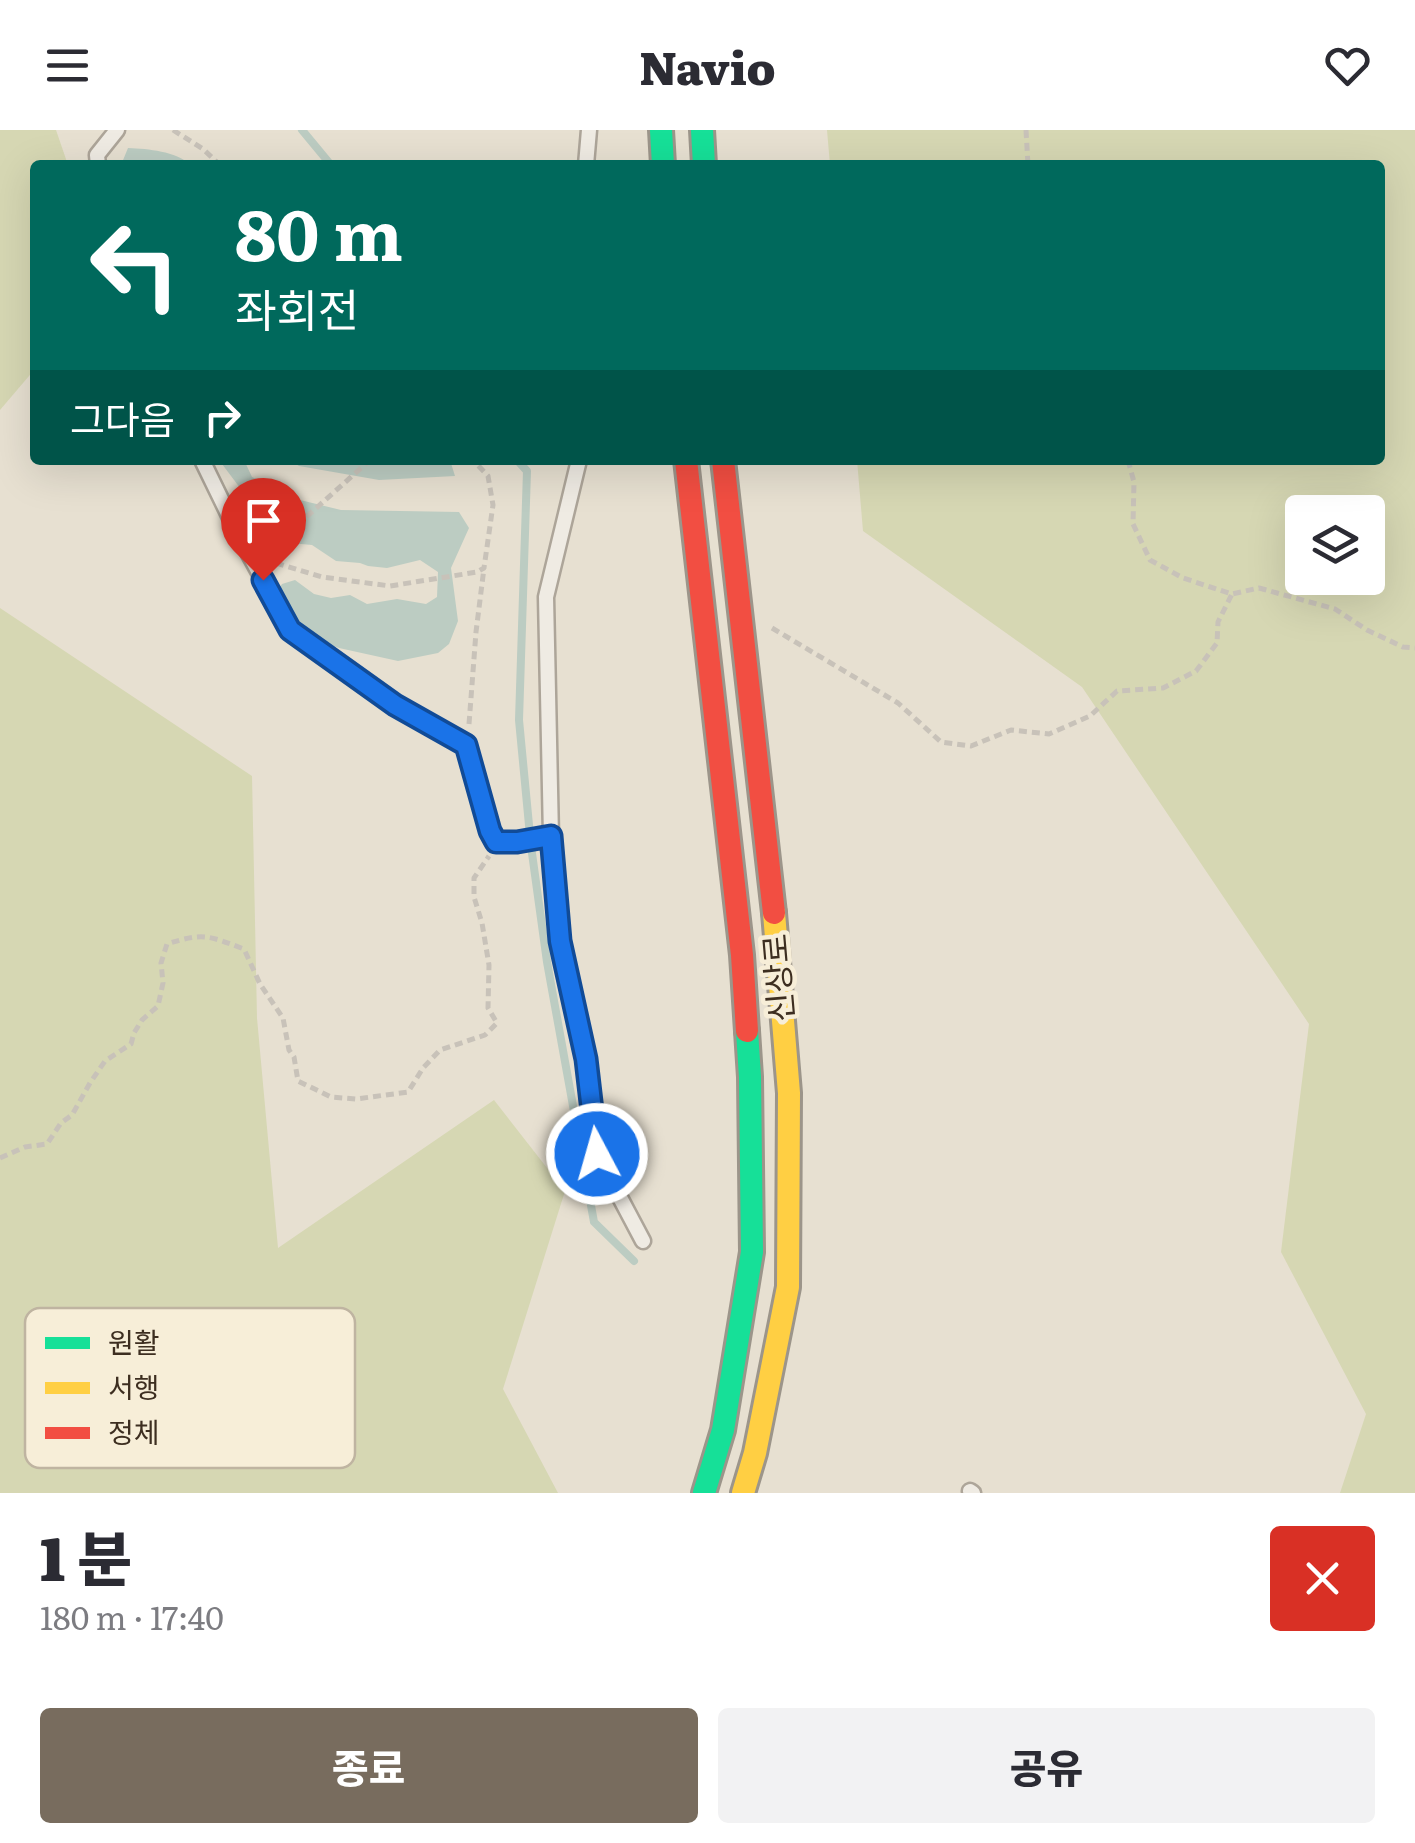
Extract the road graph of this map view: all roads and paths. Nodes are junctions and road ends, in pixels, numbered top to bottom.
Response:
1 (117, 130) edge
2 (173, 130) edge
3 (589, 130) edge
4 (660, 130) edge
5 (702, 130) edge
6 (1026, 130) edge
7 (97, 160) edge
8 (215, 160) edge
9 (586, 160) edge
10 (663, 160) edge
11 (704, 160) edge
12 (1028, 160) edge
13 (205, 465) edge
14 (364, 465) edge
15 (478, 465) edge
16 (578, 465) edge
17 (687, 465) edge
18 (724, 465) edge
19 (1129, 465) edge
20 (268, 533) dead end
21 (250, 555) junction
22 (484, 568) junction
23 (1232, 594) junction
24 (740, 618) junction
25 (1415, 648) edge
26 (466, 745) junction
27 (551, 836) junction
28 (496, 842) junction
29 (0, 1158) edge
30 (643, 1241) dead end
31 (704, 1493) edge
32 (743, 1493) edge

1 - 7 lane
2 - 8 path
3 - 9 lane
4 - 10 street
5 - 11 street
6 - 12 path
13 - 21 lane
14 - 20 path
15 - 22 path
16 - 27 lane
17 - 31 street, 신상로
18 - 24 street, 신상로
19 - 23 path
21 - 22 path
21 - 26 lane
22 - 26 path
23 - 24 path
23 - 25 path
24 - 32 street, 신상로
26 - 28 lane
27 - 28 lane
27 - 30 lane
28 - 29 path

